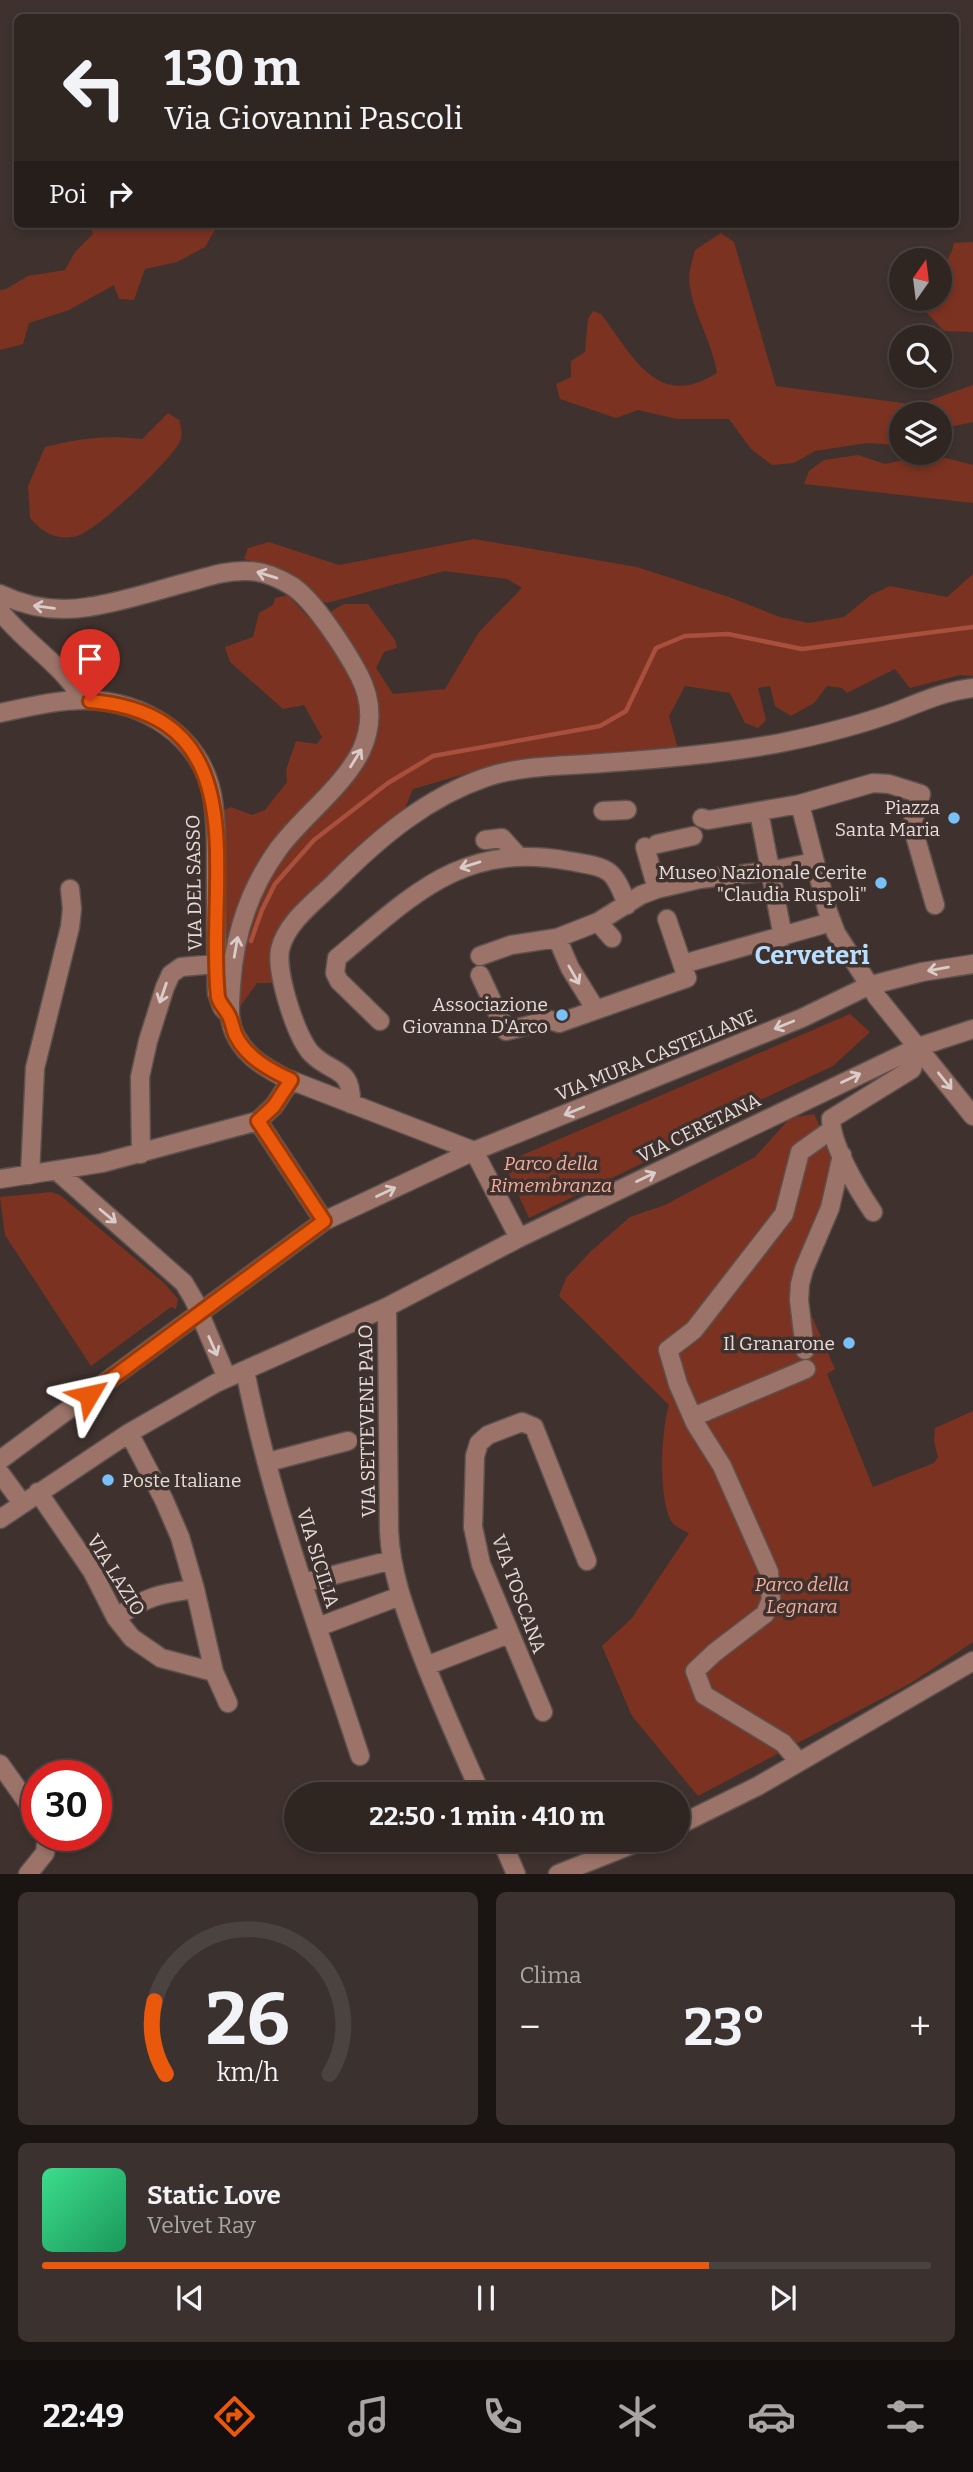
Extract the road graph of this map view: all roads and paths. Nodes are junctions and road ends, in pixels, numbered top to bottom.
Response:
1 (0, 594) edge
2 (0, 611) edge
3 (973, 688) edge
4 (83, 700) junction
5 (0, 713) edge
6 (800, 804) junction
7 (627, 810) dead end
8 (603, 811) dead end
9 (759, 812) junction
10 (485, 840) dead end
11 (519, 857) junction
12 (814, 862) junction
13 (769, 871) junction
14 (69, 889) dead end
15 (657, 889) junction
16 (626, 905) junction
17 (934, 905) dead end
18 (667, 919) dead end
19 (598, 922) junction
20 (831, 922) junction
21 (783, 937) junction
22 (557, 938) junction
23 (612, 938) dead end
24 (480, 956) dead end
25 (683, 963) junction
26 (216, 964) junction
27 (973, 964) edge
28 (480, 975) dead end
29 (868, 986) junction
30 (596, 1010) junction
31 (229, 1015) junction
32 (380, 1021) dead end
33 (973, 1029) edge
34 (918, 1047) junction
35 (291, 1080) junction
36 (351, 1104) junction
37 (973, 1116) edge
38 (258, 1121) junction
39 (831, 1130) junction
40 (474, 1151) junction
41 (141, 1154) junction
42 (842, 1155) junction
43 (57, 1171) junction
44 (30, 1175) junction
45 (0, 1179) edge
46 (873, 1212) dead end
47 (324, 1221) junction
48 (519, 1238) junction
49 (387, 1307) junction
50 (198, 1314) junction
51 (245, 1370) junction
52 (227, 1378) junction
53 (693, 1417) junction
54 (129, 1433) junction
55 (348, 1441) dead end
56 (0, 1460) edge
57 (268, 1462) junction
58 (0, 1473) edge
59 (38, 1493) junction
60 (22, 1503) junction
61 (0, 1519) edge
62 (392, 1560) junction
63 (587, 1561) dead end
64 (303, 1583) junction
65 (195, 1589) junction
66 (400, 1597) junction
67 (116, 1618) junction
68 (318, 1627) junction
69 (509, 1633) junction
70 (973, 1661) edge
71 (426, 1666) junction
72 (214, 1672) junction
73 (229, 1703) dead end
74 (543, 1712) dead end
75 (360, 1756) dead end
76 (799, 1762) junction
77 (2, 1770) edge
78 (476, 1782) edge
79 (21, 1795) edge
80 (690, 1820) edge
81 (45, 1851) edge
82 (507, 1852) edge
83 (613, 1852) edge
84 (28, 1874) edge
85 (516, 1874) edge
86 (558, 1874) edge

31 -> 1 street
2 - 4 street
3 - 36 street
4 - 5 street, VIA DEL SASSO
4 - 26 street, VIA DEL SASSO
6 - 9 street
6 - 12 street
6 - 17 street
7 - 8 street
9 - 13 street
9 - 15 street
10 - 11 street
11 - 16 street
11 -> 32 street
12 - 13 street
12 - 20 street
13 - 15 street
13 - 21 street
14 - 44 street
15 - 16 street
16 - 19 street
18 - 25 street
19 - 22 street
19 - 23 street
20 - 21 street
20 - 29 street
21 - 25 street
22 - 24 street
22 -> 30 street
25 - 30 street
26 - 31 street, VIA DEL SASSO
26 -> 41 street
27 -> 29 street, VIA MURA CASTELLANE
28 - 30 street
29 - 34 street
29 -> 40 street, VIA MURA CASTELLANE
31 - 35 street, VIA DEL SASSO
33 - 34 street, VIA CERETANA
34 -> 37 street
34 - 39 street
48 -> 34 street, VIA CERETANA
35 - 36 street, VIA DEL SASSO
35 - 38 street
36 - 40 street, VIA DEL SASSO
38 - 41 street
38 - 47 street
39 - 42 street
39 - 53 street
47 -> 40 street, VIA MURA CASTELLANE
40 - 48 street
41 - 43 street
42 - 46 street
42 - 53 street
43 - 44 street
43 -> 50 street
44 - 45 street
47 - 50 street, VIA MURA CASTELLANE
48 - 49 street, VIA CERETANA
49 - 51 street, VIA SETTEVENE PALO
49 - 62 street, VIA SETTEVENE PALO
50 -> 52 street
50 - 56 street, VIA MURA CASTELLANE
51 - 52 street, VIA SETTEVENE PALO
51 - 57 street, VIA SICILIA
52 - 54 street, VIA SETTEVENE PALO
53 - 76 street
54 - 59 street, VIA SETTEVENE PALO
54 - 65 street
55 - 57 street
57 - 64 street, VIA SICILIA
58 - 60 street
59 - 60 street, VIA SETTEVENE PALO
59 - 67 street, VIA LAZIO
60 - 61 street, VIA SETTEVENE PALO
62 - 64 street
62 - 66 street, VIA SETTEVENE PALO
63 - 69 street, VIA TOSCANA
64 - 68 street, VIA SICILIA
65 - 67 street
65 - 72 street
66 - 68 street
66 - 71 street, VIA SETTEVENE PALO
67 - 72 street, VIA LAZIO
68 - 75 street, VIA SICILIA
69 - 71 street
69 - 74 street, VIA TOSCANA
70 - 76 street
71 - 78 street, VIA SETTEVENE PALO
72 - 73 street
76 - 80 street
77 - 79 street
81 - 84 street
82 - 85 street
83 - 86 street

